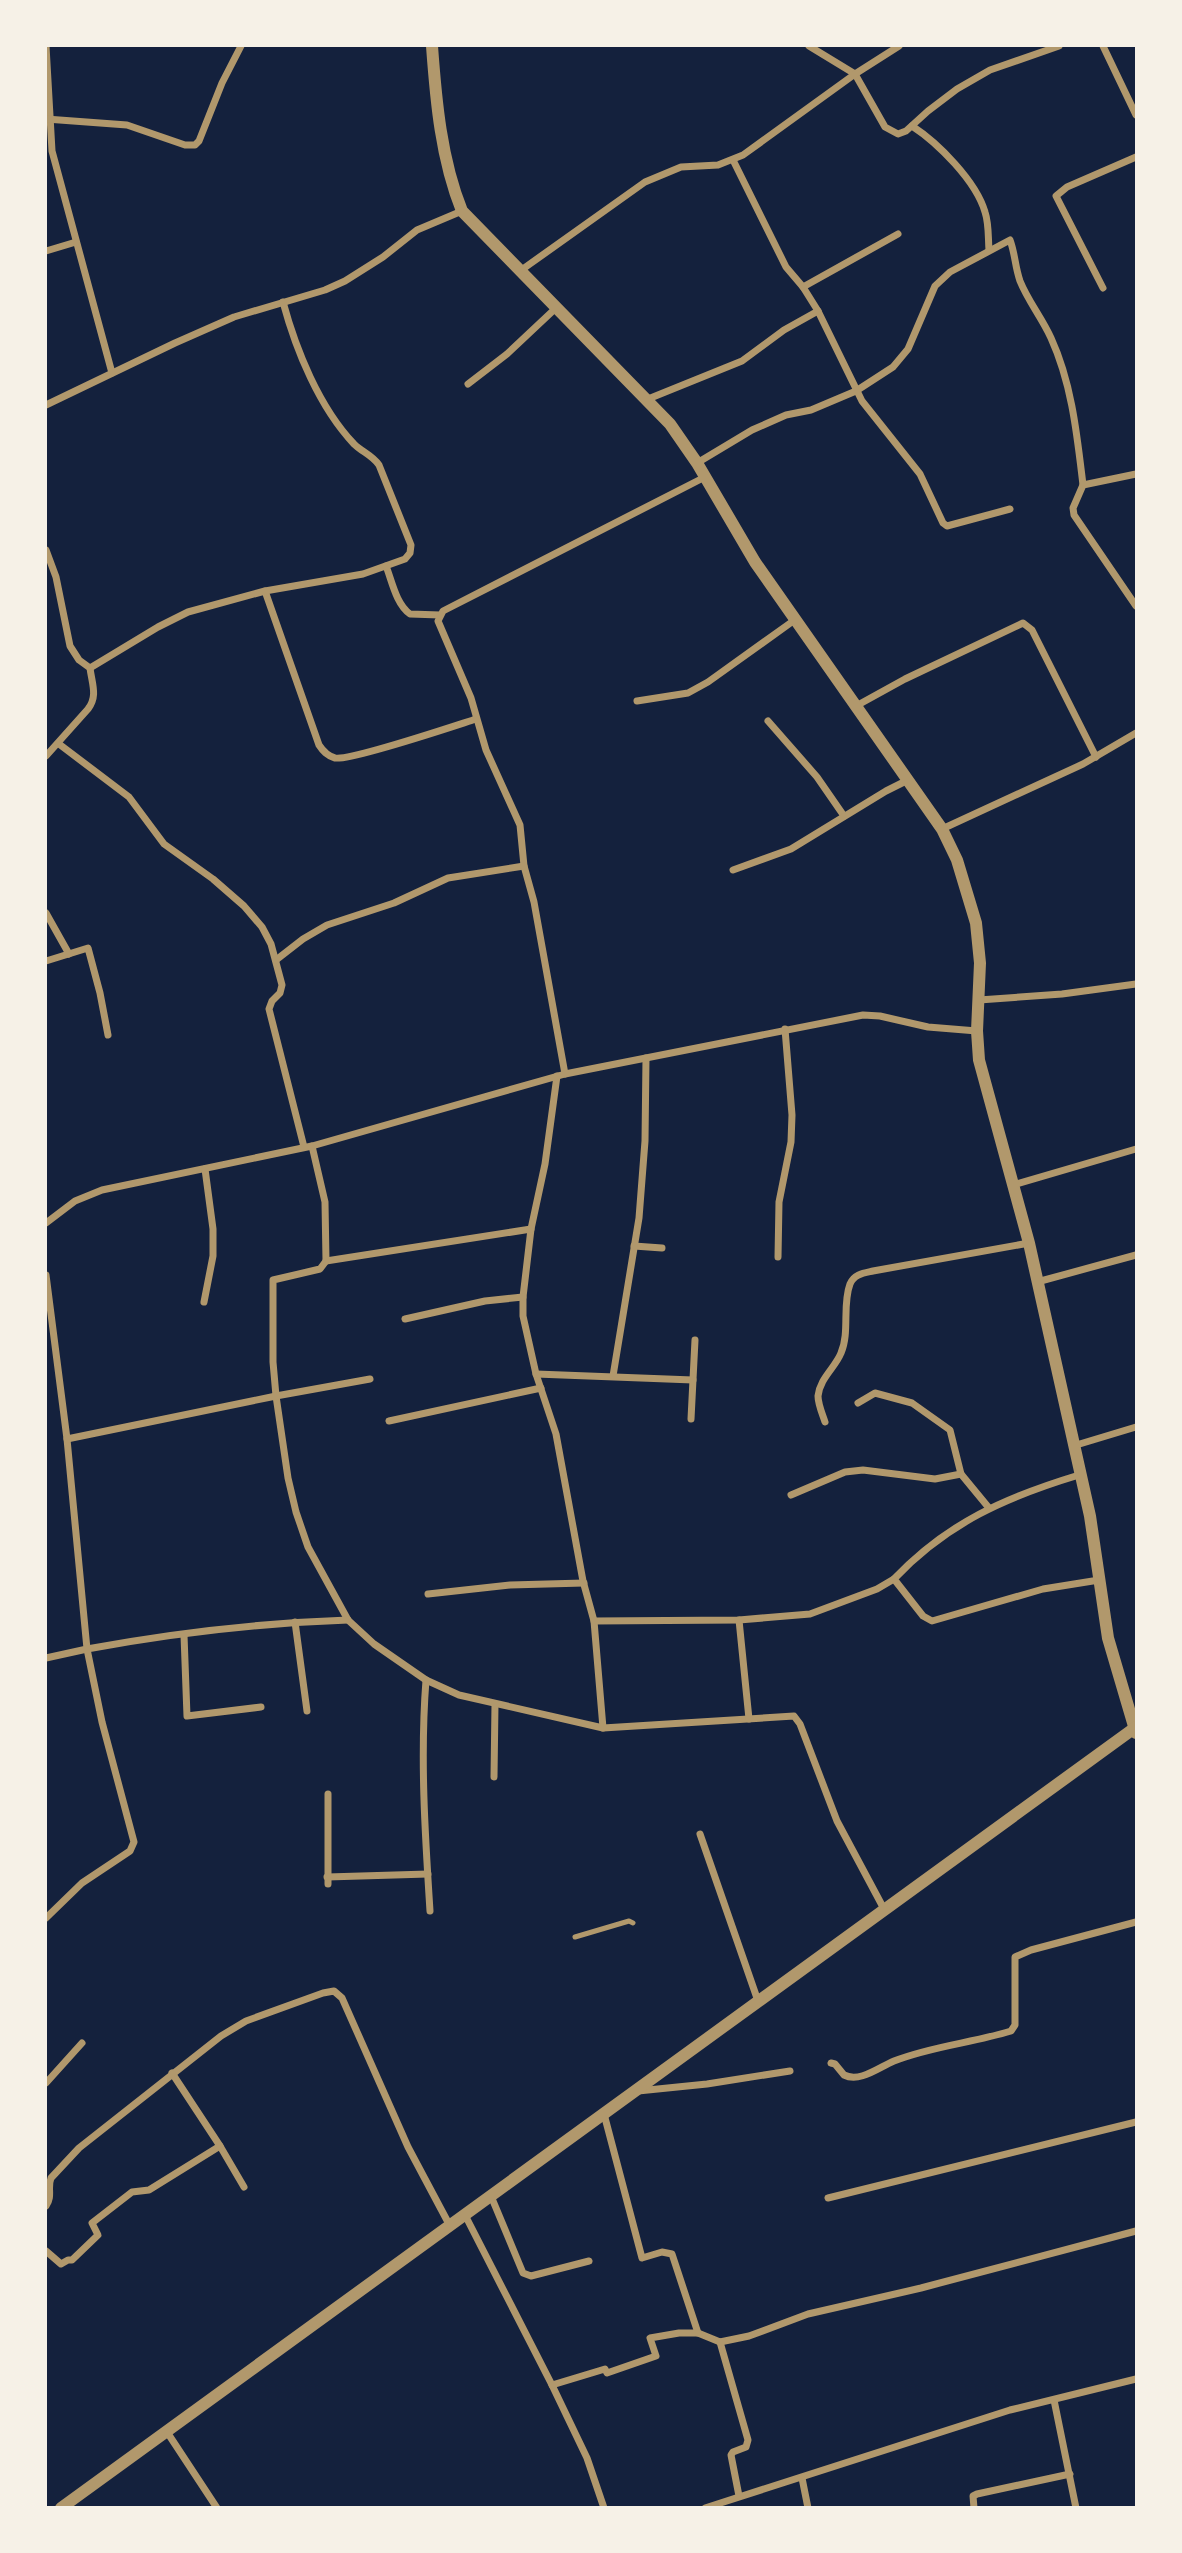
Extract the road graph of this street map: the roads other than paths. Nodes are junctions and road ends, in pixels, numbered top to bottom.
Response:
1 (46, 46) edge
2 (241, 46) edge
3 (432, 46) edge
4 (809, 46) edge
5 (899, 46) edge
6 (1059, 46) edge
7 (1103, 46) edge
8 (46, 60) edge
9 (855, 74) junction
10 (1136, 115) edge
11 (48, 119) edge
12 (912, 126) junction
13 (1136, 157) edge
14 (733, 160) junction
15 (462, 211) junction
16 (898, 234) dead end
17 (76, 242) junction
18 (989, 250) junction
19 (46, 251) edge
20 (519, 271) junction
21 (803, 287) junction
22 (1103, 288) dead end
23 (284, 302) junction
24 (557, 307) junction
25 (818, 311) junction
26 (112, 373) junction
27 (468, 384) dead end
28 (856, 391) junction
29 (648, 399) junction
30 (46, 405) edge
31 (697, 463) junction
32 (1136, 474) edge
33 (705, 477) junction
34 (1083, 485) junction
35 (1010, 509) dead end
36 (46, 550) edge
37 (386, 566) junction
38 (265, 591) junction
39 (1136, 606) edge
40 (439, 618) junction
41 (796, 619) junction
42 (90, 668) junction
43 (637, 701) dead end
44 (856, 706) junction
45 (476, 719) junction
46 (768, 721) dead end
47 (1136, 733) edge
48 (59, 744) junction
49 (46, 756) edge
50 (1096, 757) junction
51 (908, 780) junction
52 (844, 816) junction
53 (943, 829) junction
54 (524, 866) junction
55 (733, 870) dead end
56 (46, 913) edge
57 (68, 954) junction
58 (276, 960) junction
59 (46, 961) edge
60 (1136, 984) edge
61 (979, 1000) junction
62 (785, 1030) junction
63 (977, 1031) junction
64 (108, 1035) dead end
65 (646, 1058) junction
66 (561, 1075) junction
67 (308, 1147) junction
68 (1136, 1149) edge
69 (205, 1169) junction
70 (1013, 1185) junction
71 (46, 1223) edge
72 (531, 1229) junction
73 (1029, 1243) junction
74 (634, 1246) junction
75 (662, 1248) dead end
76 (1136, 1255) edge
77 (778, 1257) dead end
78 (326, 1261) junction
79 (46, 1275) edge
80 (1037, 1282) junction
81 (523, 1297) junction
82 (204, 1302) dead end
83 (405, 1319) dead end
84 (695, 1340) dead end
85 (536, 1374) junction
86 (612, 1376) junction
87 (370, 1379) dead end
88 (693, 1380) junction
89 (541, 1388) junction
90 (276, 1396) junction
91 (858, 1404) dead end
92 (691, 1419) dead end
93 (389, 1421) dead end
94 (825, 1422) dead end
95 (1136, 1427) edge
96 (67, 1439) junction
97 (1073, 1446) junction
98 (961, 1474) junction
99 (1079, 1475) junction
100 (791, 1494) dead end
101 (989, 1508) junction
102 (894, 1579) junction
103 (1099, 1580) junction
104 (584, 1583) junction
105 (428, 1594) dead end
106 (348, 1620) junction
107 (740, 1620) junction
108 (594, 1621) junction
109 (295, 1622) junction
110 (184, 1635) junction
111 (87, 1649) junction
112 (46, 1658) edge
113 (426, 1680) junction
114 (495, 1704) junction
115 (261, 1707) dead end
116 (307, 1711) dead end
117 (749, 1719) junction
118 (603, 1728) junction
119 (1136, 1729) edge
120 (494, 1777) dead end
121 (328, 1794) dead end
122 (701, 1834) dead end
123 (428, 1874) junction
124 (884, 1909) junction
125 (430, 1911) dead end
126 (46, 1918) edge
127 (1136, 1922) edge
128 (633, 1923) dead end
129 (575, 1937) dead end
130 (758, 2001) junction
131 (82, 2042) dead end
132 (831, 2063) dead end
133 (790, 2071) dead end
134 (172, 2073) junction
135 (46, 2083) edge
136 (634, 2092) junction
137 (604, 2114) junction
138 (1136, 2122) edge
139 (220, 2146) junction
140 (244, 2187) dead end
141 (491, 2196) junction
142 (828, 2197) dead end
143 (46, 2206) edge
144 (464, 2215) junction
145 (450, 2226) junction
146 (1136, 2231) edge
147 (46, 2250) edge
148 (589, 2262) dead end
149 (698, 2333) junction
150 (720, 2342) junction
151 (1136, 2379) edge
152 (552, 2385) junction
153 (1054, 2400) junction
154 (167, 2432) junction
155 (1069, 2474) junction
156 (802, 2478) junction
157 (739, 2496) junction
158 (61, 2508) edge
159 (217, 2508) edge
160 (604, 2508) edge
161 (705, 2508) edge
162 (808, 2508) edge
163 (974, 2508) edge
164 (1076, 2508) edge

1 - 8 street
2 - 11 street
3 - 15 street
4 - 9 street
5 - 9 street
6 - 12 street
7 - 10 street
8 - 11 street
9 - 12 street
9 - 14 street
11 - 17 street
12 - 18 street
13 - 22 street
14 - 20 street
14 - 21 street
15 - 20 street
15 - 23 street
16 - 21 street
17 - 19 street
17 - 26 street
18 - 28 street
18 - 34 street
20 - 24 street
21 - 25 street
23 - 26 street
23 - 37 street
24 - 27 street
24 - 29 street
25 - 28 street
25 - 29 street
26 - 30 street
28 - 31 street
28 - 35 street
29 - 31 street
31 - 33 street
32 - 34 street
33 - 40 street
33 - 41 street
34 - 39 street
36 - 42 street
37 - 38 street
37 - 40 street
38 - 42 street
38 - 45 street
40 - 45 street
41 - 43 street
41 - 44 street
42 - 48 street
44 - 50 street
44 - 51 street
45 - 54 street
46 - 52 street
47 - 50 street
48 - 49 street
48 - 58 street
50 - 53 street
51 - 52 street
51 - 53 street
52 - 55 street
53 - 61 street
54 - 58 street
54 - 66 street
56 - 57 street
57 - 59 street
57 - 64 street
58 - 67 street
60 - 61 street
61 - 63 street
62 - 63 street
62 - 65 street
62 - 77 street
63 - 70 street
65 - 66 street
65 - 74 street
66 - 67 street
66 - 72 street
67 - 69 street
67 - 78 street
68 - 70 street
69 - 71 street
69 - 82 street
70 - 73 street
72 - 78 street
72 - 81 street
73 - 80 street
73 - 94 street
74 - 75 street
74 - 86 street
76 - 80 street
78 - 90 street
79 - 96 street
80 - 97 street
81 - 83 street
81 - 85 street
84 - 88 street
85 - 86 street
85 - 89 street
86 - 88 street
87 - 90 street
88 - 92 street
89 - 93 street
89 - 104 street
90 - 96 street
90 - 106 street
91 - 98 street
95 - 97 street
96 - 111 street
97 - 99 street
98 - 100 street
98 - 101 street
99 - 101 street
99 - 103 street
101 - 102 street
102 - 103 street
102 - 107 street
103 - 119 street
104 - 105 street
104 - 108 street
106 - 109 street
106 - 113 street
107 - 108 street
107 - 117 street
108 - 118 street
109 - 110 street
109 - 116 street
110 - 111 street
110 - 115 street
111 - 112 street
111 - 126 street
113 - 114 street
113 - 123 street
114 - 118 street
114 - 120 street
117 - 118 street
117 - 124 street
119 - 124 street
121 - 123 street
122 - 130 street
123 - 125 street
124 - 130 street
127 - 132 street
128 - 129 lane
130 - 136 street
131 - 135 street
133 - 136 street
134 - 139 street
134 - 143 street
134 - 145 street
136 - 137 street
137 - 141 street
137 - 149 street
138 - 142 street
139 - 140 street
139 - 147 street
141 - 144 street
141 - 148 street
144 - 145 street
144 - 152 street
145 - 154 street
146 - 150 street
149 - 150 street
149 - 152 street
150 - 157 street
151 - 153 street
152 - 160 street
153 - 155 street
153 - 156 street
154 - 158 street
154 - 159 street
155 - 163 street
155 - 164 street
156 - 157 street
156 - 162 street
157 - 161 street

